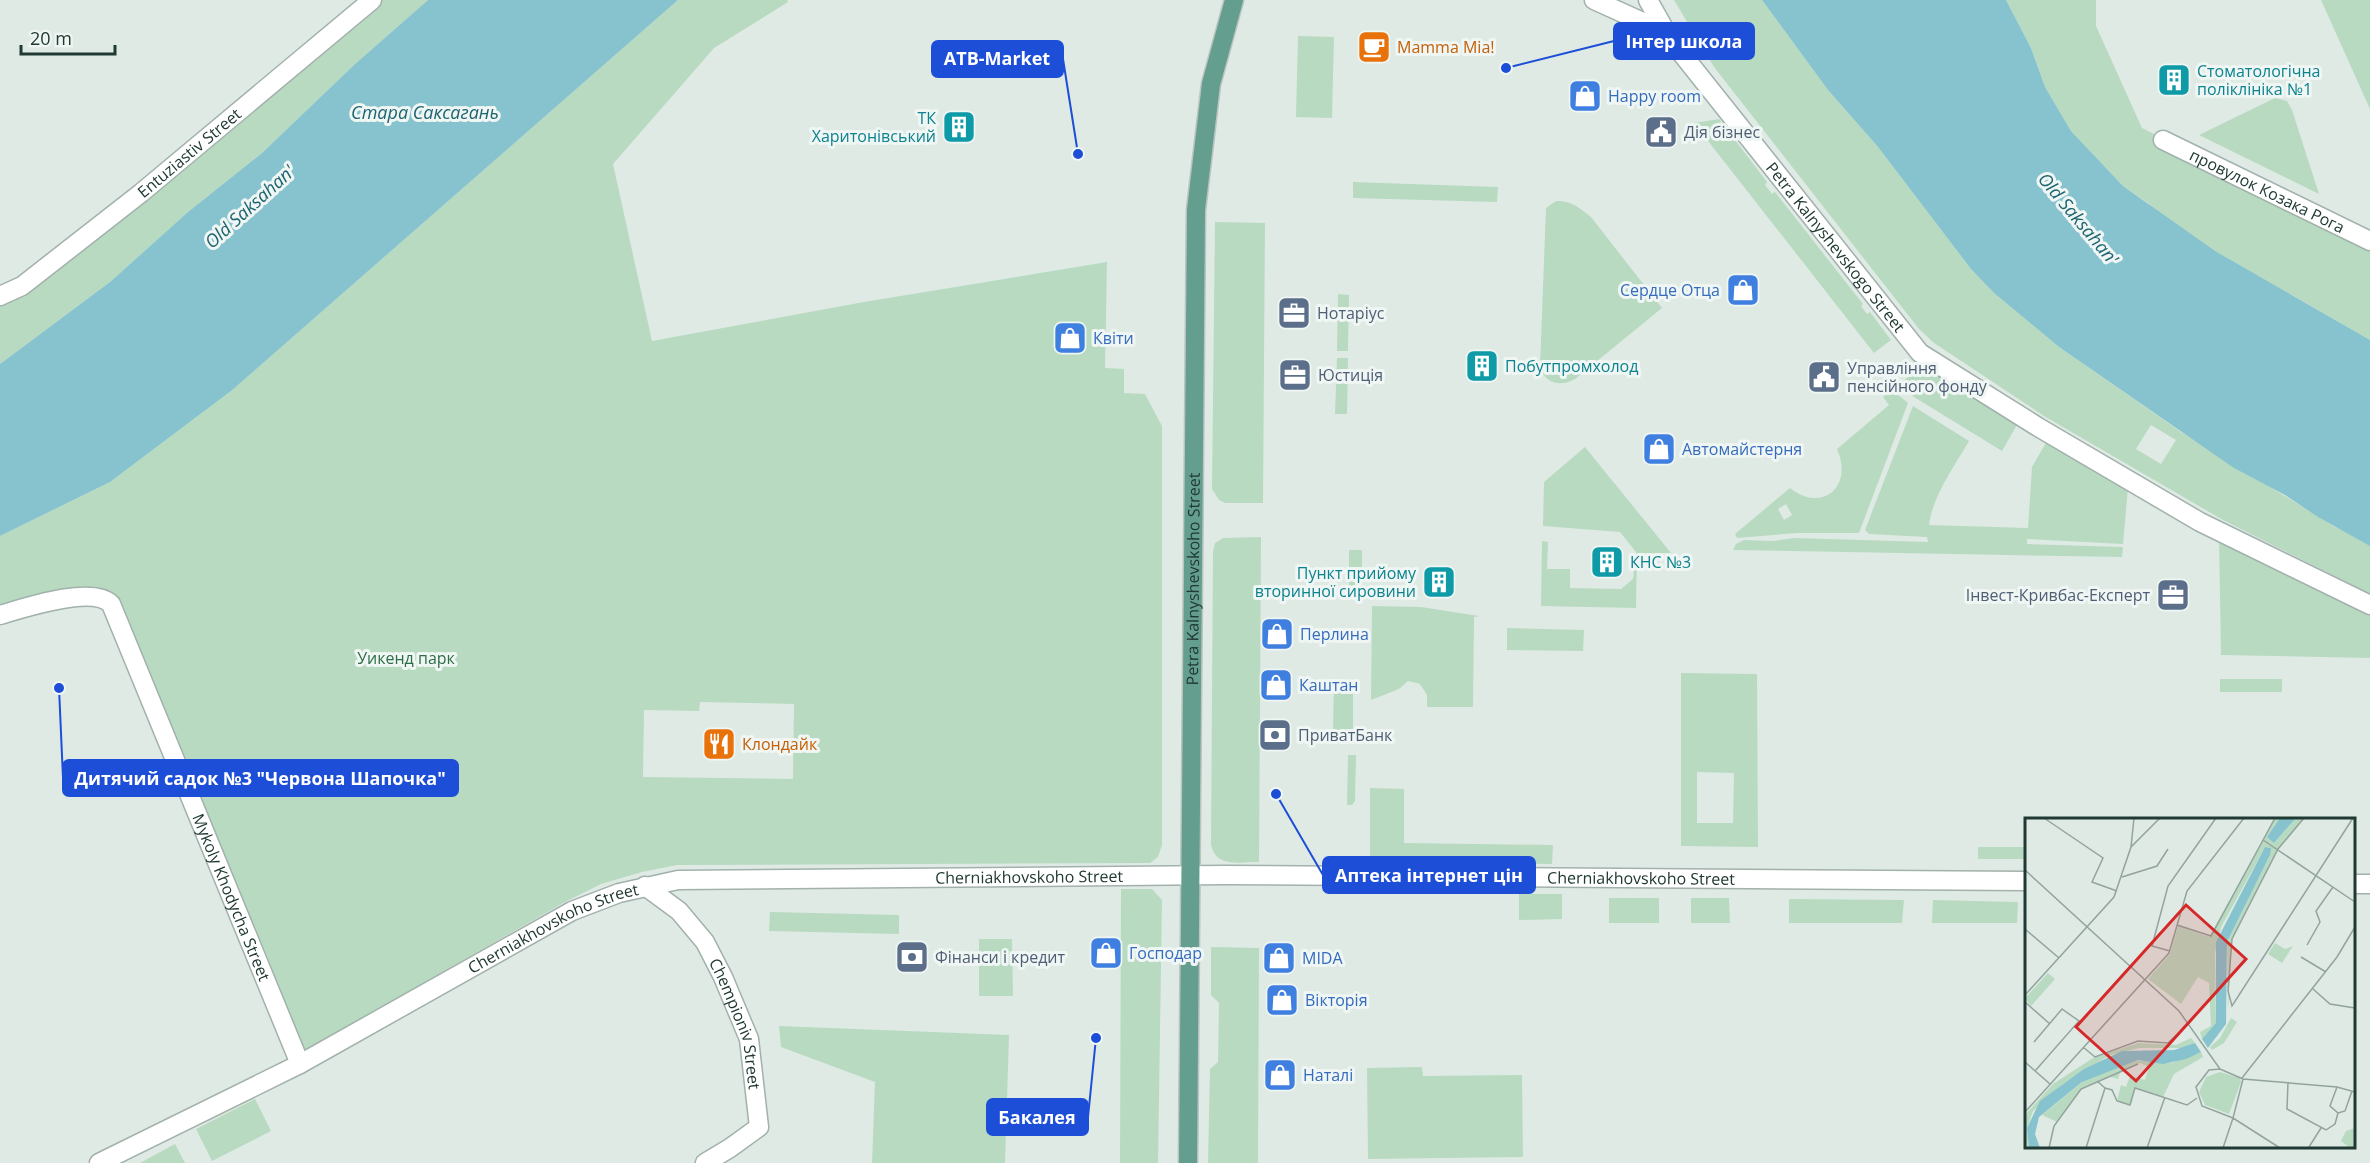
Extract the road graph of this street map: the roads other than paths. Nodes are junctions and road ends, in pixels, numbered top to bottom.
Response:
1 (372, 0) edge
2 (1234, 0) edge
3 (1594, 0) edge
4 (1648, 0) edge
5 (1674, 46) junction
6 (2163, 140) dead end
7 (2370, 241) edge
8 (0, 296) edge
9 (2370, 605) edge
10 (0, 615) edge
11 (1190, 875) junction
12 (2025, 881) edge
13 (645, 886) junction
14 (300, 1064) junction
15 (99, 1163) edge
16 (705, 1163) edge
17 (1188, 1163) edge

1 - 8 street, Entuziastiv Street
2 - 11 main road, Petra Kalnyshevskoho Street
3 - 5 street, Petra Kalnyshevskogo Street
4 - 5 street
5 - 9 street, Petra Kalnyshevskogo Street
6 - 7 street, провулок Козака Рога
10 - 14 street, Mykoly Khodycha Street
11 - 12 street, Cherniakhovskoho Street
11 - 13 street, Cherniakhovskoho Street
11 - 17 main road, Petra Kalnyshevskoho Street
13 - 14 street, Cherniakhovskoho Street
13 - 16 street, Chempioniv Street
14 - 15 street, Cherniakhovskoho Street

